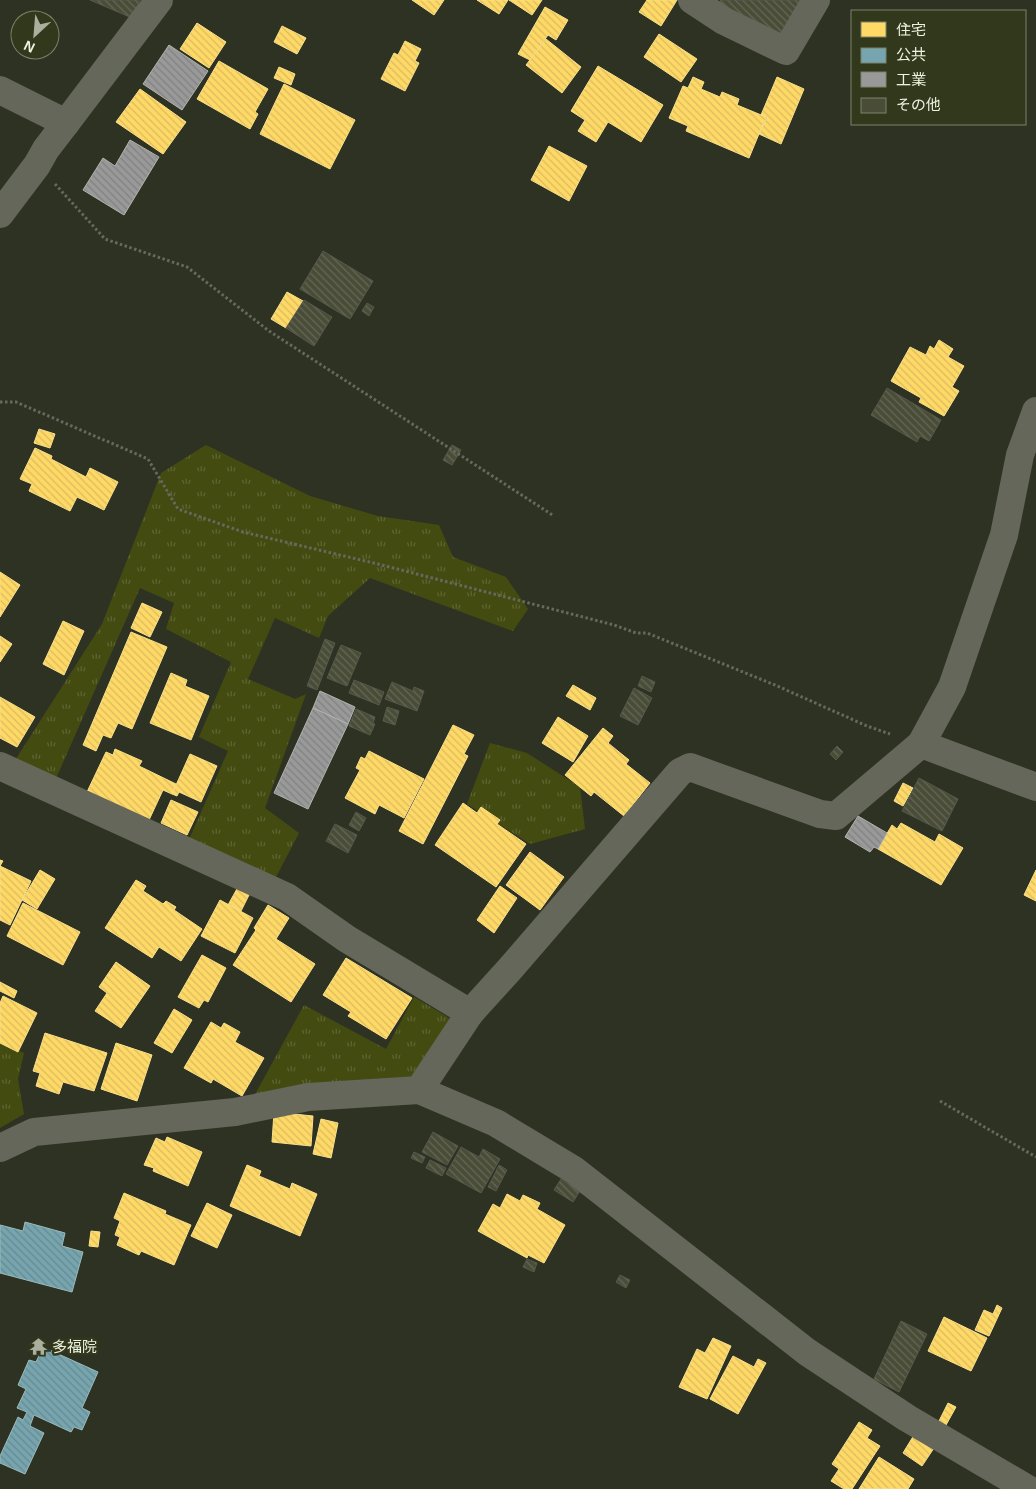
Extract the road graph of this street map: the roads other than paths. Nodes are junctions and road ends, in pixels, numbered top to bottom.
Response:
1 (159, 0) edge
2 (692, 0) edge
3 (816, 0) edge
4 (0, 90) edge
5 (66, 122) junction
6 (0, 214) edge
7 (1036, 411) edge
8 (922, 744) junction
9 (0, 766) edge
10 (1036, 787) edge
11 (470, 1012) junction
12 (419, 1090) junction
13 (0, 1148) edge
14 (1028, 1489) edge

1 - 5 street
2 - 3 street
4 - 5 street
5 - 6 street
7 - 8 street
8 - 10 street
8 - 11 street
9 - 11 street
11 - 12 street
12 - 13 street
12 - 14 street

